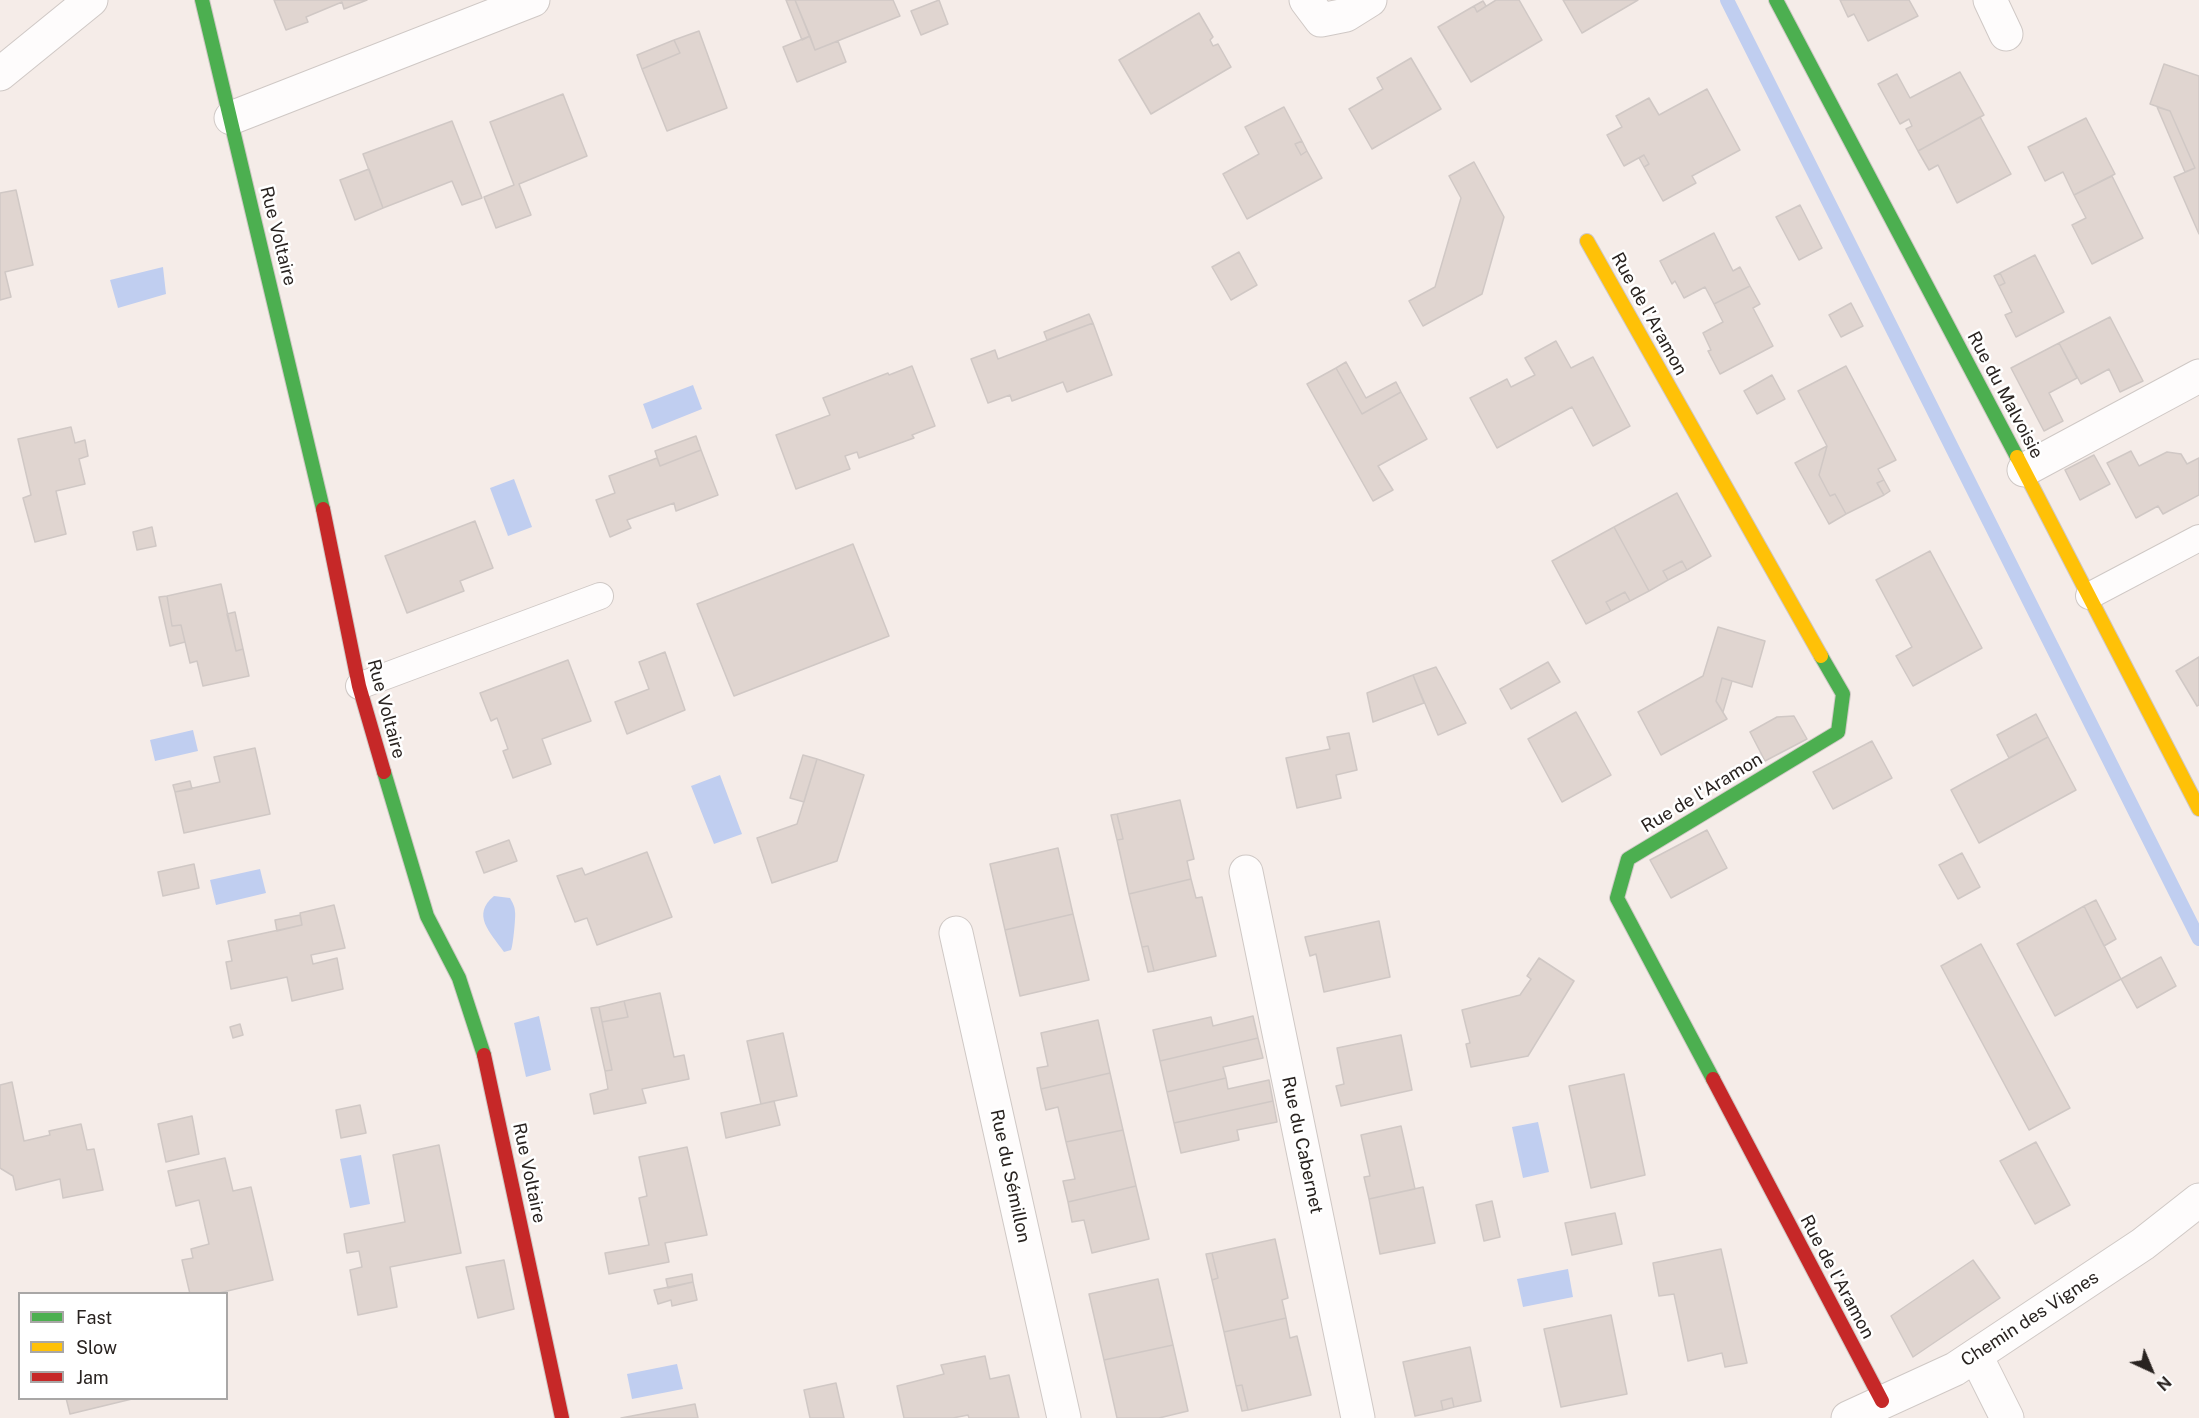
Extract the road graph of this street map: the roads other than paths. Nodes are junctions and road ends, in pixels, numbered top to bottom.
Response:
1 (91, 0) edge
2 (202, 0) edge
3 (533, 0) edge
4 (1306, 0) edge
5 (1370, 0) edge
6 (1776, 0) edge
7 (1990, 0) edge
8 (2006, 33) dead end
9 (0, 74) edge
10 (231, 118) junction
11 (1587, 241) dead end
12 (2199, 376) edge
13 (2025, 470) junction
14 (2199, 538) edge
15 (600, 596) dead end
16 (2089, 596) junction
17 (359, 686) junction
18 (2199, 809) edge
19 (1246, 872) dead end
20 (956, 933) dead end
21 (2199, 1200) edge
22 (1976, 1356) junction
23 (1882, 1401) junction
24 (562, 1418) edge
25 (1064, 1418) edge
26 (1358, 1418) edge
27 (1848, 1418) edge
28 (2007, 1418) edge

1 - 9 street
2 - 10 street, Rue Voltaire
3 - 10 street
4 - 5 street
6 - 13 street, Rue du Malvoisie
7 - 8 street
10 - 17 street, Rue Voltaire
11 - 23 street, Rue de l'Aramon
12 - 13 street
13 - 16 street, Rue du Malvoisie
14 - 16 lane
15 - 17 lane
16 - 18 street, Rue du Malvoisie
17 - 24 street, Rue Voltaire
19 - 26 street, Rue du Cabernet
20 - 25 street, Rue du Sémillon
21 - 22 street, Chemin des Vignes
22 - 23 street, Chemin des Vignes
22 - 28 street
23 - 27 street, Chemin des Vignes

